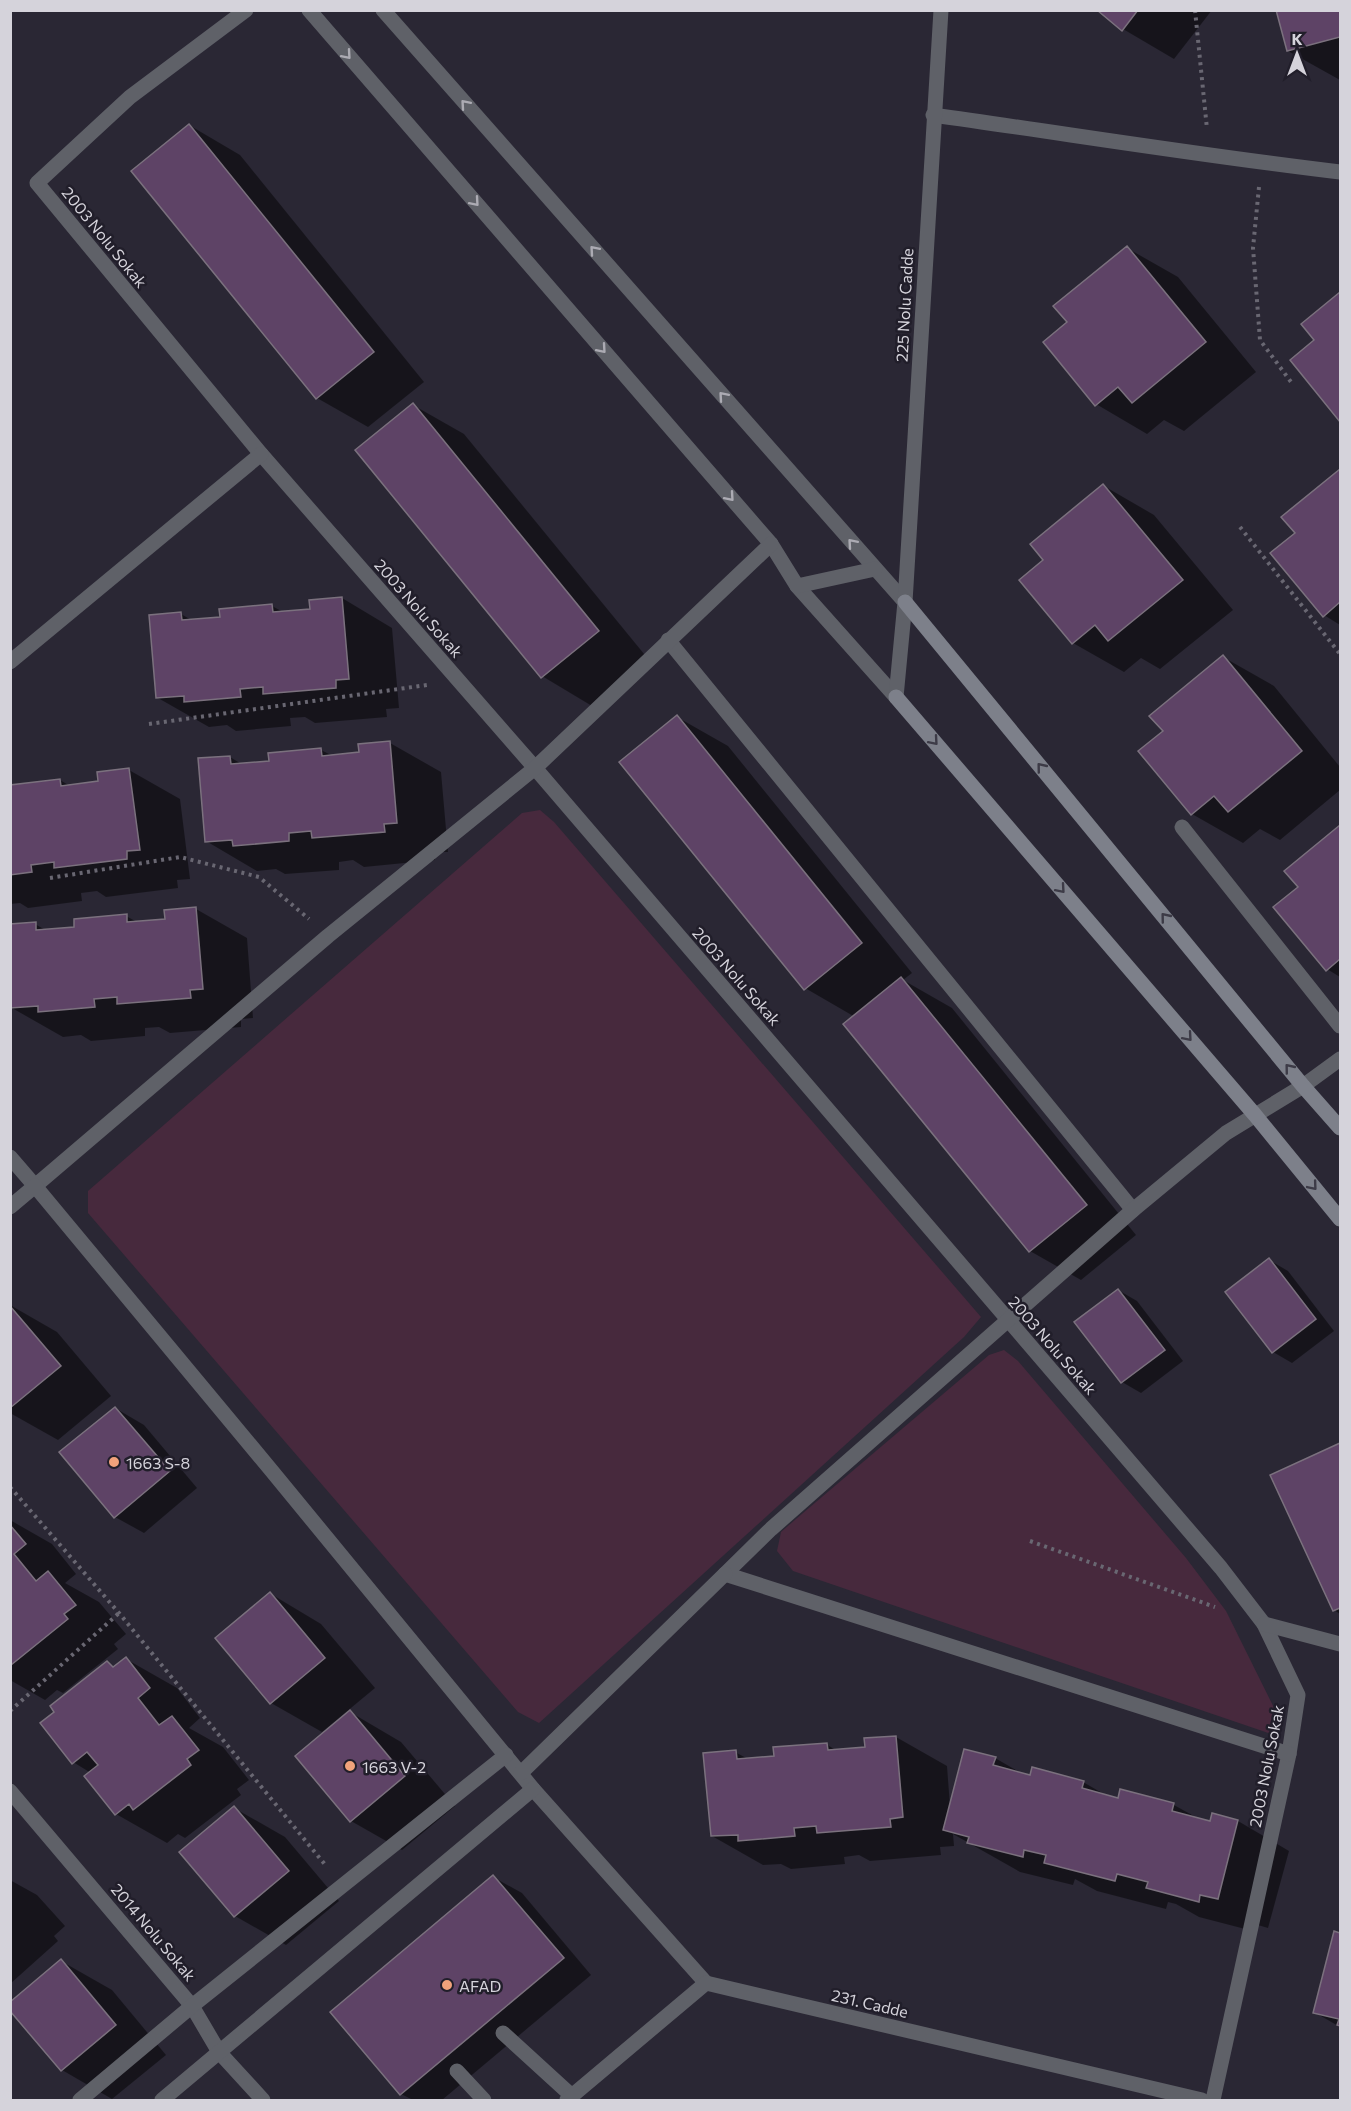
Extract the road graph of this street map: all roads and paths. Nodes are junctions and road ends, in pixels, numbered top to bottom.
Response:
1 (246, 10) edge
2 (309, 10) edge
3 (383, 10) edge
4 (941, 10) edge
5 (1195, 10) edge
6 (933, 115) junction
7 (1210, 154) junction
8 (1262, 163) junction
9 (1341, 172) edge
10 (1291, 382) dead end
11 (261, 454) junction
12 (1240, 527) dead end
13 (771, 544) junction
14 (875, 569) junction
15 (797, 586) junction
16 (905, 602) junction
17 (668, 640) junction
18 (1341, 654) edge
19 (10, 662) edge
20 (458, 681) junction
21 (896, 697) junction
22 (149, 723) dead end
23 (535, 768) junction
24 (1182, 827) dead end
25 (50, 878) dead end
26 (328, 936) junction
27 (1341, 1026) edge
28 (1341, 1059) edge
29 (1304, 1086) junction
30 (1255, 1116) junction
31 (1341, 1128) edge
32 (10, 1158) edge
33 (35, 1186) junction
34 (10, 1207) edge
35 (1133, 1210) junction
36 (1341, 1219) edge
37 (1008, 1321) junction
38 (10, 1487) edge
39 (1030, 1541) dead end
40 (725, 1574) junction
41 (1220, 1608) dead end
42 (119, 1613) junction
43 (1264, 1624) junction
44 (1341, 1644) edge
45 (10, 1711) edge
46 (1289, 1754) junction
47 (506, 1755) junction
48 (521, 1773) junction
49 (533, 1789) junction
50 (10, 1791) edge
51 (343, 1885) junction
52 (706, 1983) junction
53 (192, 2006) junction
54 (503, 2033) dead end
55 (219, 2052) junction
56 (457, 2071) dead end
57 (569, 2098) edge
58 (80, 2100) edge
59 (162, 2100) edge
60 (263, 2100) edge
61 (484, 2100) edge
62 (1202, 2100) edge
63 (1213, 2100) edge

1 - 11 street, 2003 Nolu Sokak
2 -> 13 street
14 -> 3 street
4 - 6 street, 225 Nolu Cadde
5 - 7 path
6 - 7 street
6 - 16 street, 225 Nolu Cadde
7 - 8 street
8 - 9 street
8 - 10 path
11 - 19 street
11 - 20 street, 2003 Nolu Sokak
12 - 18 path
13 - 15 street
13 - 17 street
14 - 15 street
14 - 16 street
15 - 21 street
16 - 21 street, 225 Nolu Cadde
29 -> 16 street
17 - 23 street
17 - 35 street
20 - 22 path
20 - 23 street, 2003 Nolu Sokak
21 -> 30 street
23 - 26 street
23 - 37 street, 2003 Nolu Sokak
24 - 27 street
25 - 26 path
26 - 33 street
28 - 29 street
29 - 30 street
29 - 31 street
30 - 35 street
30 -> 36 street
32 - 33 street
33 - 34 street
33 - 47 street
35 - 37 street
37 - 40 street
37 - 43 street, 2003 Nolu Sokak
38 - 42 path
39 - 41 path
40 - 46 street
40 - 48 street
42 - 45 path
42 - 51 path
43 - 44 street
43 - 46 street, 2003 Nolu Sokak
46 - 63 street, 2003 Nolu Sokak
47 - 48 street
47 - 51 street
48 - 49 street
49 - 52 street
49 - 55 street
50 - 53 street, 2014 Nolu Sokak
51 - 53 street
52 - 57 street
52 - 62 street, 231. Cadde
53 - 55 street, 2014 Nolu Sokak
53 - 58 street
54 - 57 street
55 - 59 street
55 - 60 street, 2014 Nolu Sokak
56 - 61 street

